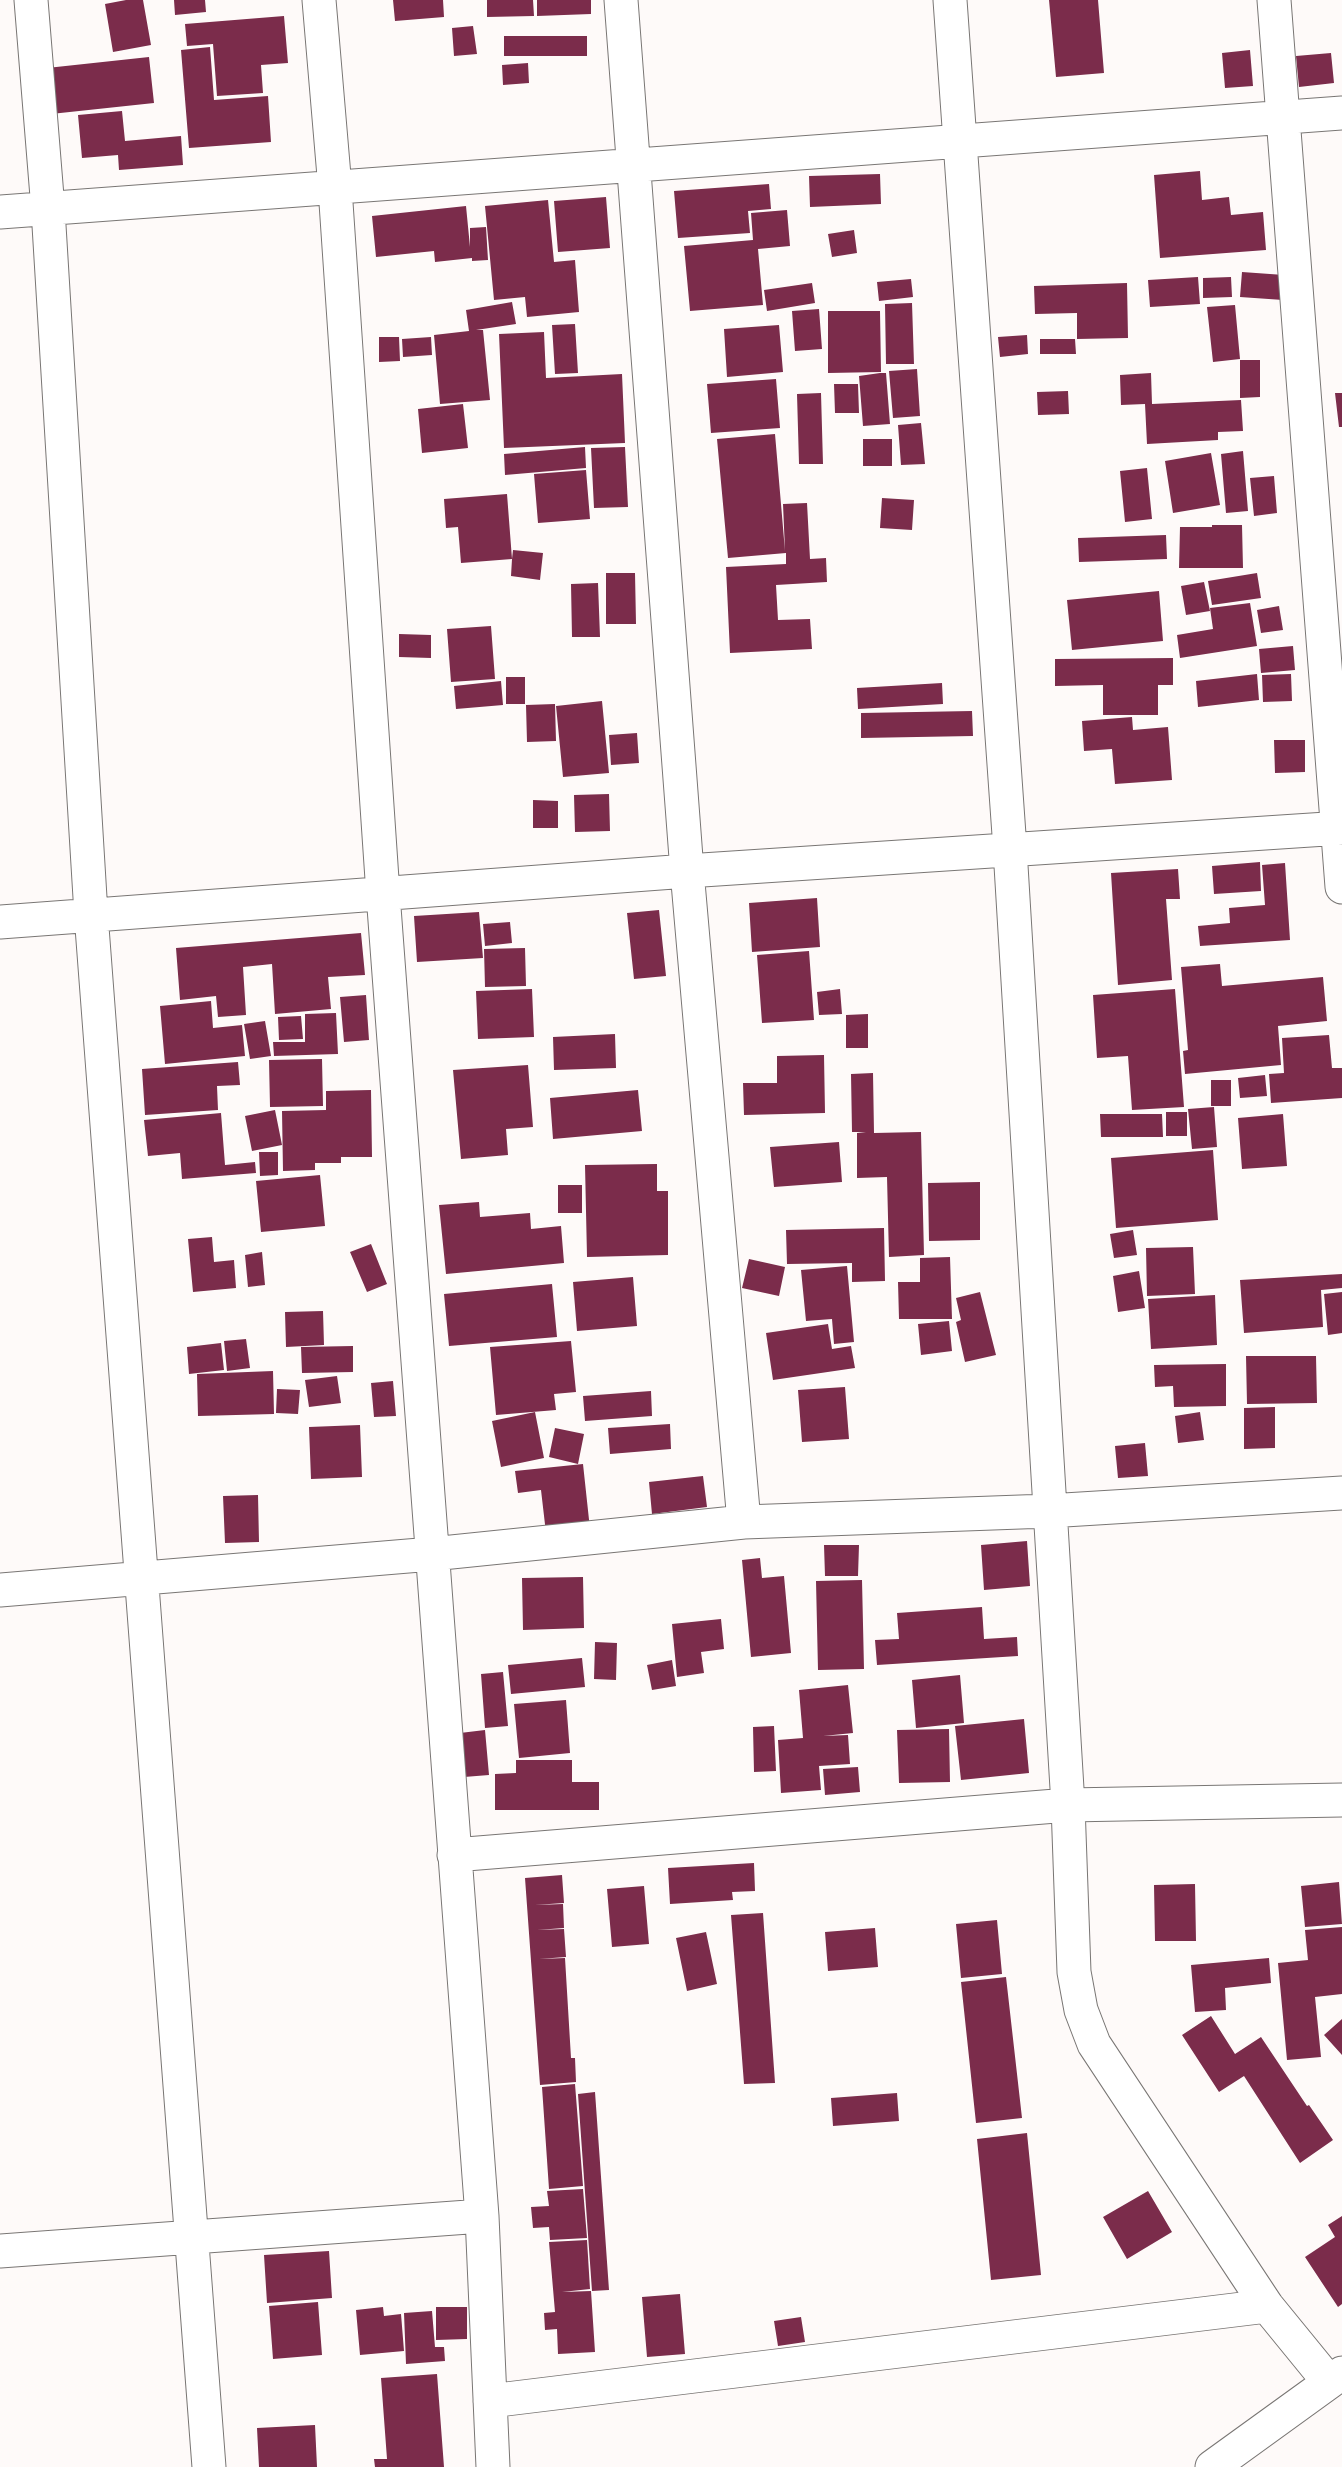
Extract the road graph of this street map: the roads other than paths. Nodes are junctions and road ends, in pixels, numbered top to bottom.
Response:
1 (31, 0) edge
2 (318, 0) edge
3 (621, 0) edge
4 (950, 0) edge
5 (1274, 0) edge
6 (1342, 113) edge
7 (1283, 118) junction
8 (959, 142) junction
9 (634, 166) junction
10 (334, 188) junction
11 (48, 209) junction
12 (0, 212) edge
13 (1339, 828) edge
14 (1010, 849) junction
15 (687, 871) junction
16 (1342, 888) edge
17 (383, 894) junction
18 (91, 914) junction
19 (0, 921) edge
20 (1342, 1493) edge
21 (1048, 1511) junction
22 (744, 1522) junction
23 (432, 1554) junction
24 (142, 1578) junction
25 (0, 1590) edge
26 (1342, 1800) edge
27 (1068, 1805) junction
28 (454, 1855) junction
29 (482, 2216) junction
30 (190, 2237) junction
31 (0, 2251) edge
32 (1267, 2306) junction
33 (1336, 2377) edge
34 (490, 2401) junction
35 (209, 2467) edge
36 (493, 2467) edge
37 (1212, 2467) edge

1 - 11 street
2 - 10 street
3 - 9 street
4 - 8 street
5 - 7 street
6 - 7 street
7 - 8 street
7 - 13 street
8 - 9 street
8 - 14 street
9 - 10 street
9 - 15 street
10 - 11 street
10 - 17 street
11 - 12 street
11 - 18 street
13 - 14 street
13 - 16 street
14 - 15 street
14 - 21 street
15 - 17 street
15 - 22 street
17 - 18 street
17 - 23 street
18 - 19 street
18 - 24 street
20 - 21 street
21 - 22 street
21 - 27 street
22 - 23 street
23 - 24 street
23 - 28 street
24 - 25 street
24 - 30 street
26 - 27 street
27 - 28 street
27 - 32 street
28 - 29 street
29 - 30 street
29 - 34 street
30 - 31 street
30 - 35 street
32 - 33 street
32 - 34 street
33 - 37 street
34 - 36 street

